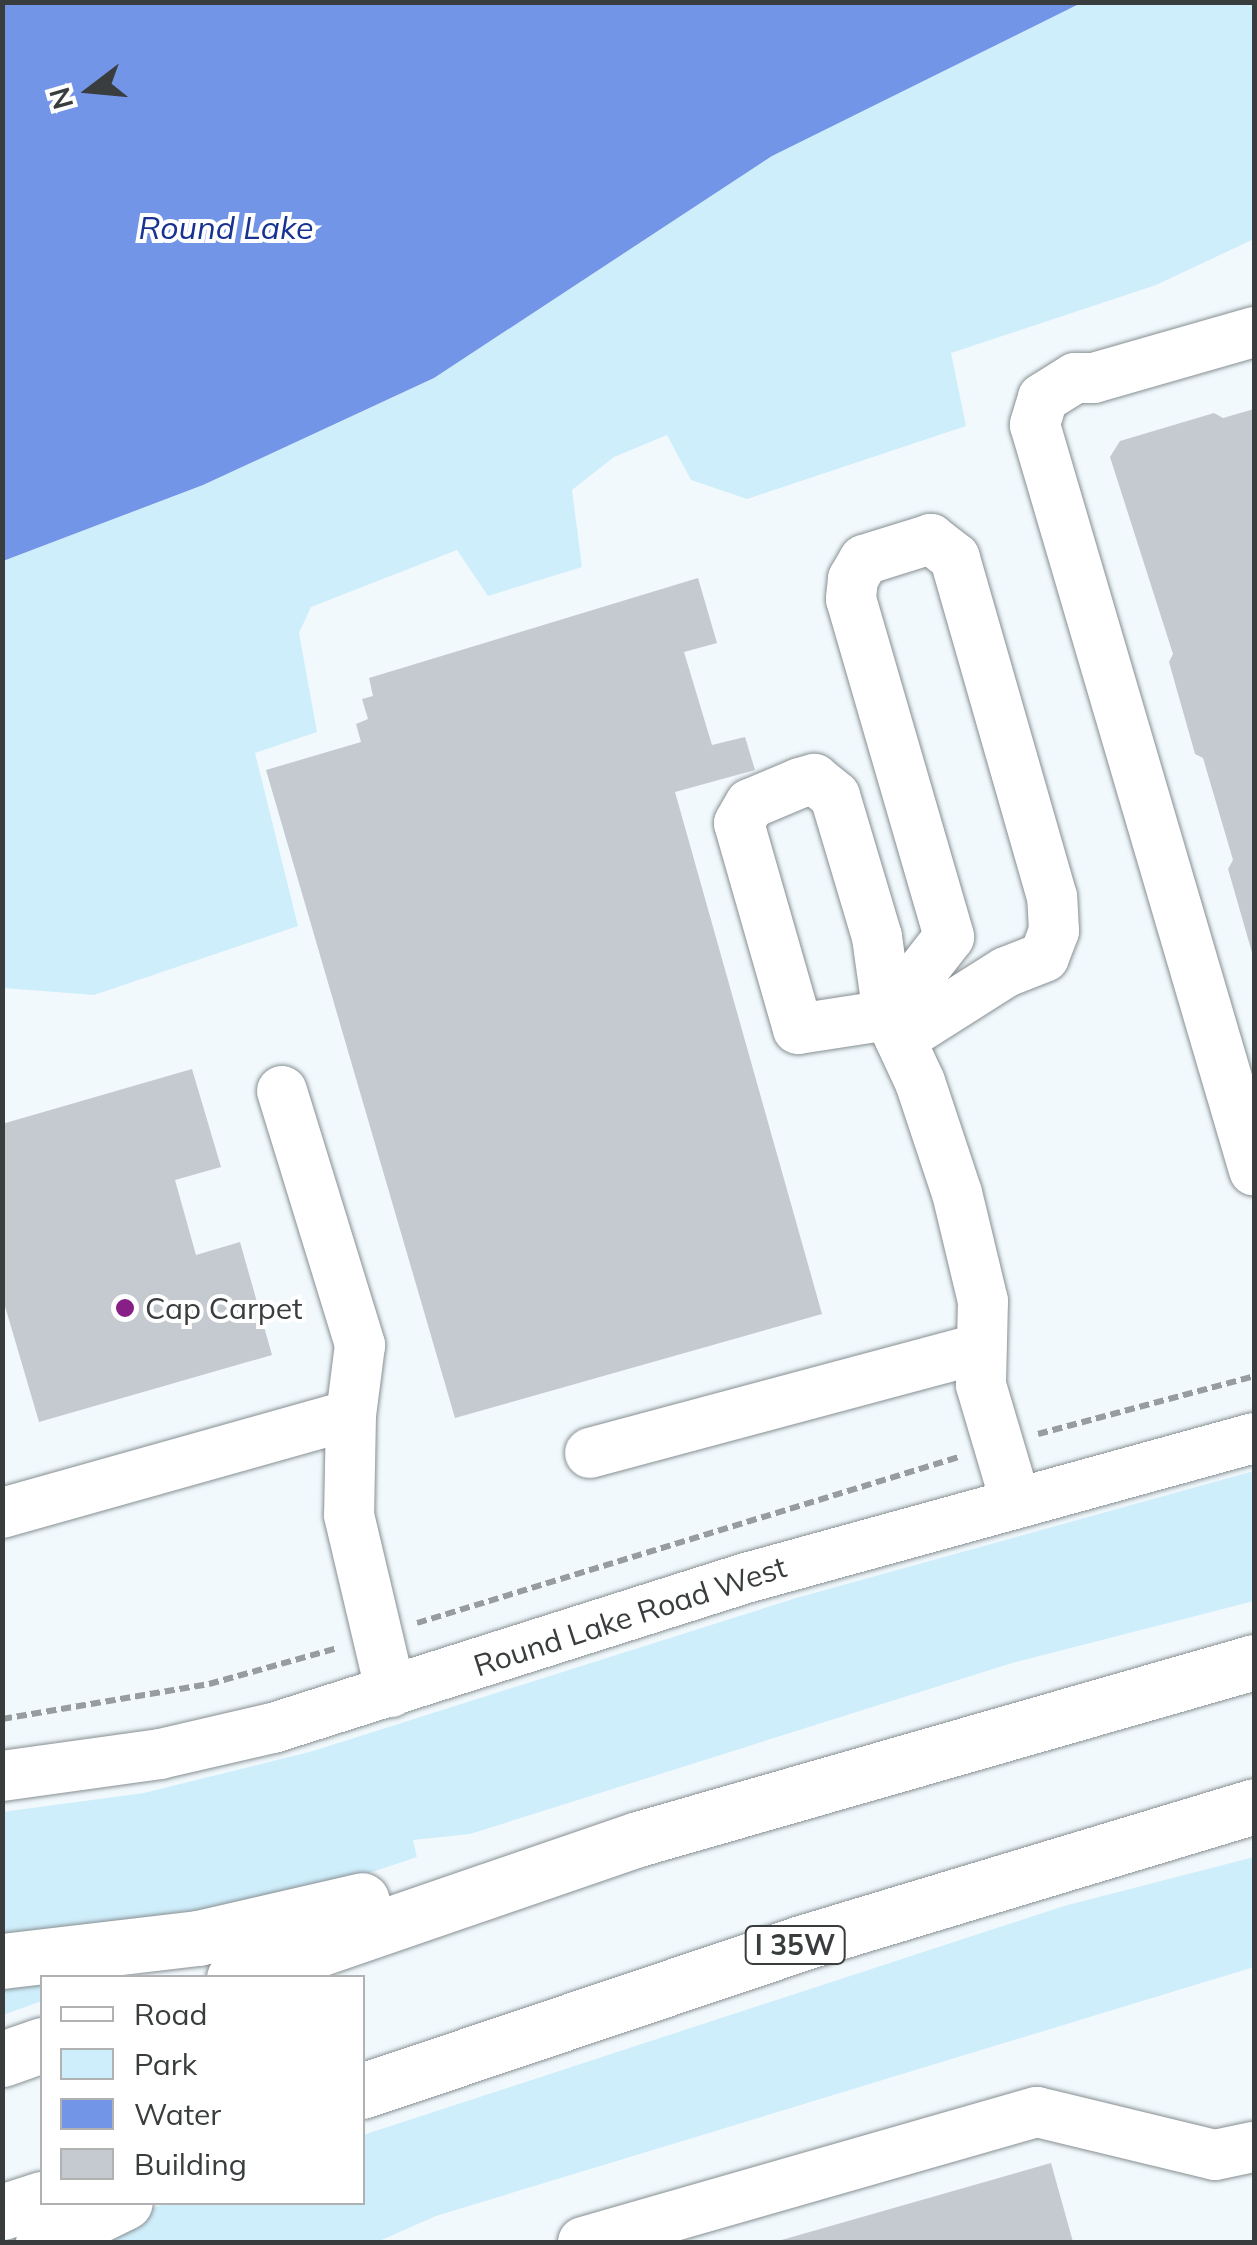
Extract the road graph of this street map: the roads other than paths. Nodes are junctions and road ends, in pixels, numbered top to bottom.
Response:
1 (1254, 332) edge
2 (894, 1027) junction
3 (282, 1091) dead end
4 (1254, 1170) edge
5 (982, 1348) junction
6 (351, 1415) junction
7 (1254, 1438) edge
8 (590, 1453) dead end
9 (1015, 1500) junction
10 (2, 1514) edge
11 (1254, 1662) edge
12 (391, 1692) junction
13 (2, 1776) edge
14 (1254, 1806) edge
15 (638, 1839) junction
16 (2, 1961) edge
17 (243, 1975) edge
18 (40, 2046) edge
19 (2, 2060) edge
20 (365, 2090) edge
21 (1254, 2148) edge
22 (40, 2199) edge
23 (119, 2205) edge
24 (2, 2212) edge
25 (43, 2242) edge
26 (582, 2242) edge

1 - 4 street
2 - 2 street
2 - 2 street
2 - 5 street
3 - 6 street
5 - 8 street
5 - 9 street
6 - 10 street
6 - 12 street
7 - 9 street, Round Lake Road West
9 - 12 street, Round Lake Road West
11 - 15 highway
12 - 13 street, Round Lake Road West
14 - 20 highway, I 35W
15 - 16 highway
15 - 17 highway
18 - 19 highway
21 - 26 street
22 - 24 highway
23 - 25 highway

